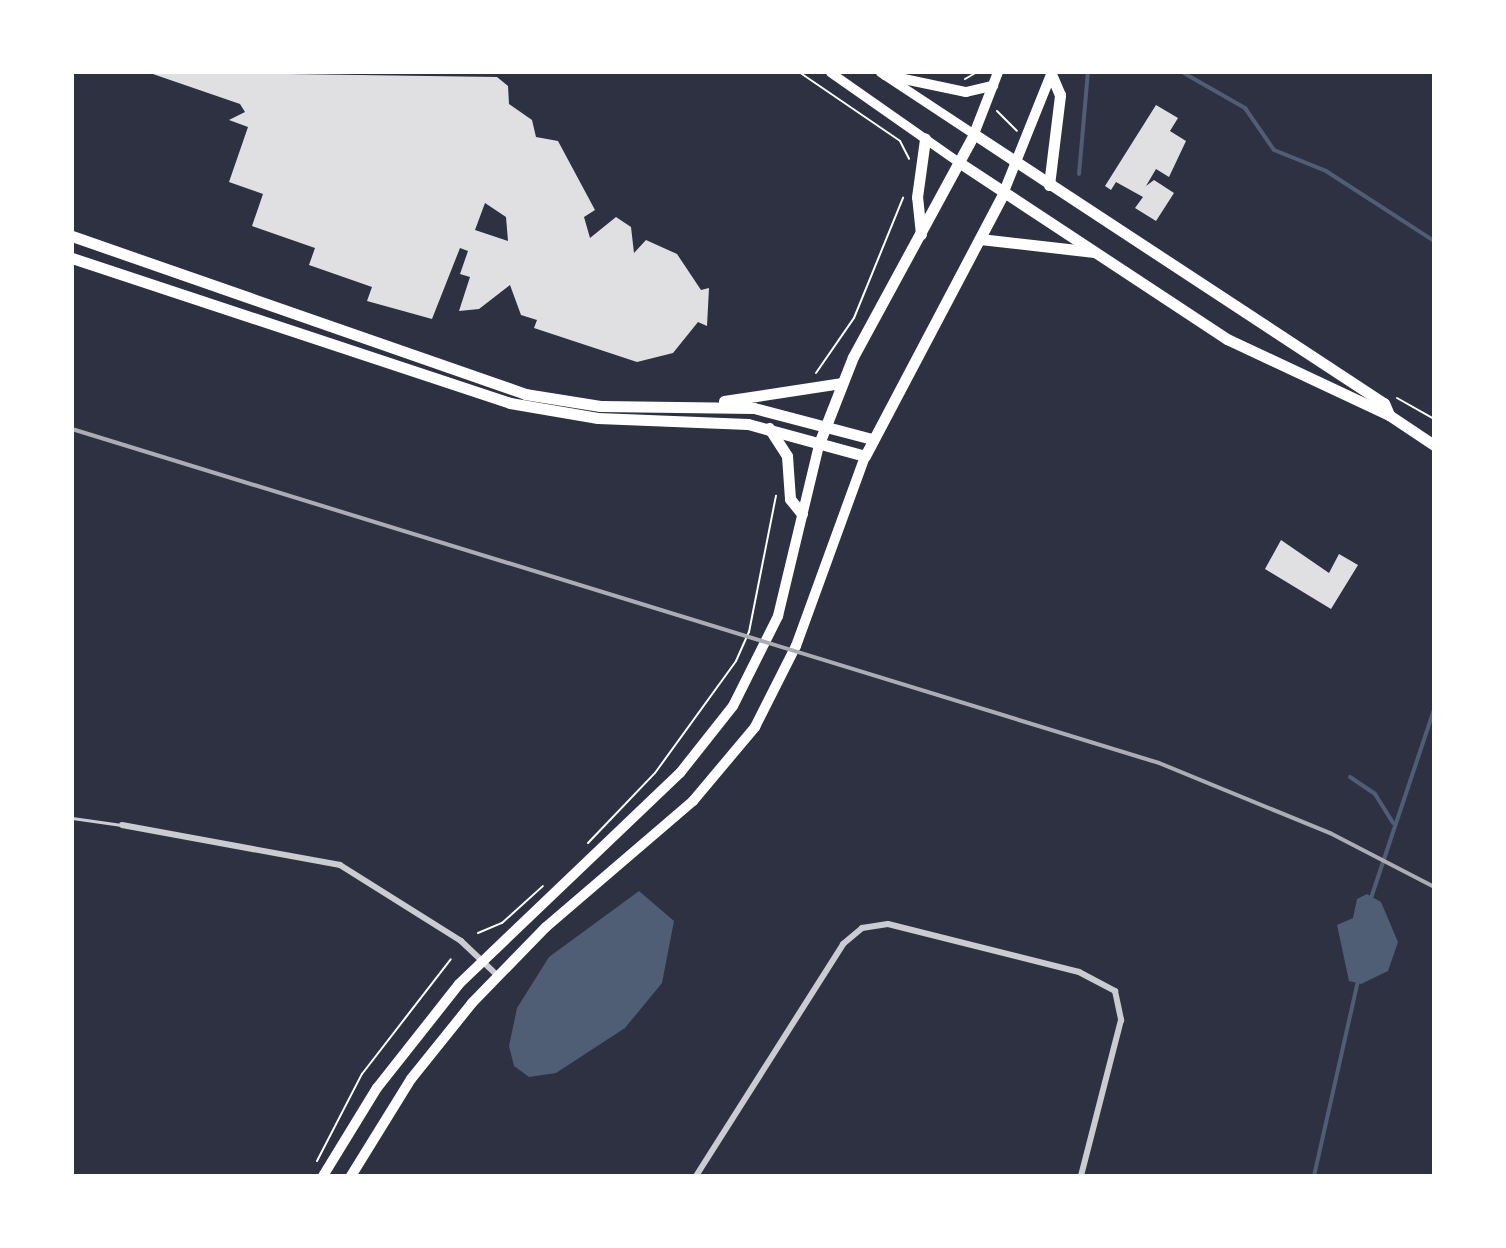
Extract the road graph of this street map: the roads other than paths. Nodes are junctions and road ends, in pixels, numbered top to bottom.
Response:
1 (830, 72) edge
2 (998, 72) edge
3 (1052, 73) edge
4 (883, 74) edge
5 (993, 86) junction
6 (974, 134) junction
7 (925, 139) junction
8 (960, 163) junction
9 (1018, 164) junction
10 (1049, 185) junction
11 (1003, 194) junction
12 (921, 234) junction
13 (72, 236) edge
14 (980, 239) junction
15 (1094, 252) junction
16 (72, 258) edge
17 (841, 383) junction
18 (712, 404) junction
19 (1389, 415) junction
20 (825, 423) junction
21 (769, 428) junction
22 (875, 433) junction
23 (820, 441) junction
24 (1434, 445) edge
25 (865, 456) junction
26 (802, 514) junction
27 (72, 818) edge
28 (122, 825) joint
29 (482, 960) junction
30 (497, 975) junction
31 (323, 1176) edge
32 (351, 1176) edge
33 (696, 1176) edge
34 (1081, 1176) edge

1 - 7 main road
2 - 5 main road
3 - 9 main road
3 - 10 highway
4 - 5 main road
4 - 6 main road
5 - 6 main road
6 - 8 highway
6 - 9 highway
7 - 8 main road
7 - 12 highway
8 - 11 highway
8 - 12 highway
9 - 10 highway
9 - 11 main road
10 - 19 highway
11 - 14 highway
11 - 15 highway
12 - 17 highway
13 - 18 highway
14 - 15 highway
14 - 22 highway
15 - 19 highway
16 - 21 highway
17 - 18 highway
17 - 20 highway
18 - 20 highway
19 - 24 highway
20 - 22 highway
20 - 23 highway
21 - 23 highway
21 - 26 highway
22 - 25 highway
23 - 25 highway
23 - 26 main road
25 - 30 main road
26 - 29 main road
27 - 28 lane
28 - 29 street
29 - 30 street
29 - 31 main road
30 - 32 main road
33 - 34 street

